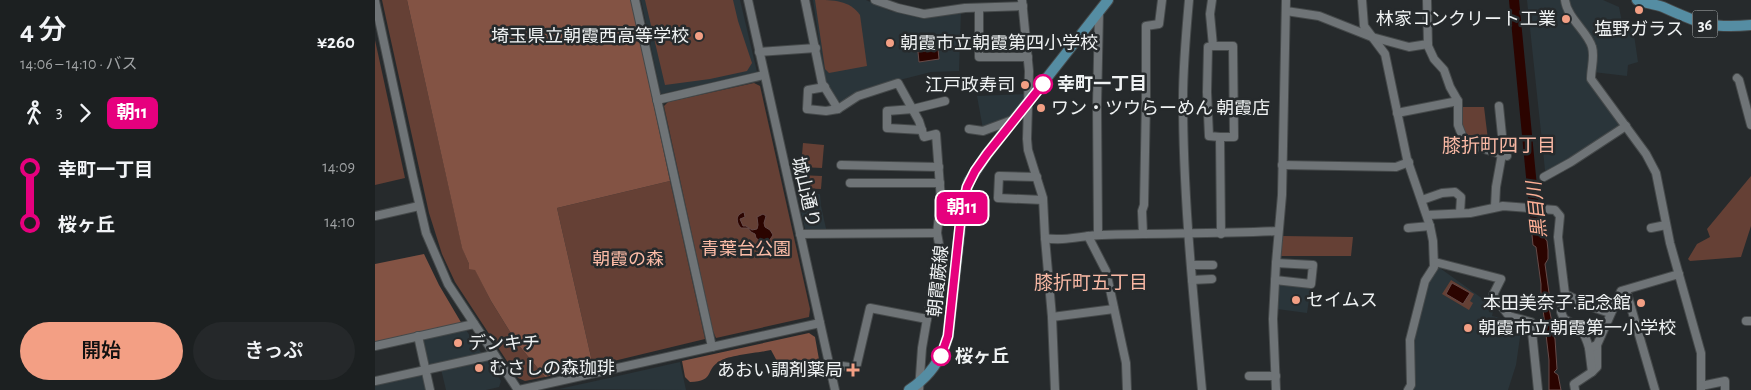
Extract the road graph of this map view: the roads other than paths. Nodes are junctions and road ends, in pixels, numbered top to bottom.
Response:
1 (635, 0) edge
2 (747, 0) edge
3 (805, 0) edge
4 (875, 0) edge
5 (960, 0) edge
6 (1109, 0) edge
7 (1162, 0) edge
8 (1189, 0) edge
9 (1211, 0) edge
10 (1286, 0) edge
11 (1362, 0) edge
12 (1427, 0) edge
13 (1565, 0) edge
14 (375, 1) edge
15 (1640, 1) edge
16 (1023, 3) edge
17 (1659, 3) edge
18 (965, 8) junction
19 (979, 8) junction
20 (1286, 11) junction
21 (1099, 12) junction
22 (1751, 24) edge
23 (1371, 37) junction
24 (1428, 44) junction
25 (1213, 46) junction
26 (816, 48) junction
27 (759, 52) junction
28 (1028, 57) junction
29 (764, 75) junction
30 (1737, 78) dead end
31 (825, 88) junction
32 (657, 100) junction
33 (945, 101) dead end
34 (1458, 101) junction
35 (1028, 104) junction
36 (1499, 106) dead end
37 (838, 109) junction
38 (913, 109) junction
39 (1397, 113) junction
40 (1016, 118) junction
41 (1751, 125) edge
42 (1625, 126) junction
43 (969, 129) dead end
44 (922, 130) junction
45 (1220, 137) junction
46 (1504, 155) junction
47 (1409, 162) junction
48 (841, 165) dead end
49 (1282, 165) junction
50 (939, 167) junction
51 (1037, 177) junction
52 (1544, 177) dead end
53 (850, 183) dead end
54 (940, 183) junction
55 (1043, 200) junction
56 (1422, 200) junction
57 (419, 206) junction
58 (1495, 207) junction
59 (1460, 213) junction
60 (1427, 215) junction
61 (375, 216) edge
62 (1666, 225) junction
63 (1431, 226) junction
64 (1408, 228) dead end
65 (1651, 228) dead end
66 (1278, 231) junction
67 (937, 233) junction
68 (1188, 233) junction
69 (800, 234) junction
70 (1143, 234) junction
71 (1221, 234) junction
72 (1098, 235) junction
73 (1088, 236) junction
74 (1045, 238) junction
75 (1435, 262) junction
76 (1276, 263) junction
77 (1191, 265) junction
78 (1213, 265) dead end
79 (1679, 274) junction
80 (1212, 279) dead end
81 (1192, 280) junction
82 (1275, 280) junction
83 (1626, 290) junction
84 (1565, 294) junction
85 (1114, 309) junction
86 (1610, 313) junction
87 (1052, 317) junction
88 (927, 319) junction
89 (819, 323) junction
90 (474, 324) junction
91 (418, 336) junction
92 (1597, 345) junction
93 (375, 346) edge
94 (712, 347) junction
95 (1589, 348) junction
96 (493, 355) junction
97 (828, 364) junction
98 (425, 370) junction
99 (1592, 372) junction
100 (1249, 376) dead end
101 (1276, 376) junction
102 (375, 381) edge
103 (919, 387) edge
104 (1701, 388) edge
105 (429, 390) edge
106 (519, 390) edge
107 (835, 390) edge
108 (909, 390) edge
109 (1055, 390) edge
110 (1127, 390) edge
111 (1202, 390) edge
112 (1276, 390) edge
113 (1408, 390) edge
114 (1538, 390) edge
115 (1575, 390) edge
116 (1655, 390) edge
117 (1725, 390) edge

1 - 32 street
2 - 27 street, 城山通り
3 - 26 street
4 - 18 street
5 - 18 street
6 - 21 main road, 朝霞蕨線
7 - 70 street
8 - 68 street
9 - 25 street
10 - 20 street
11 - 23 street
12 - 24 street
13 - 42 street
14 - 57 street
15 - 17 main road
16 - 19 street
16 - 28 street
17 - 22 main road, 36
18 - 19 street
19 - 28 street
20 - 23 street
20 - 49 street
21 - 35 main road, 朝霞蕨線
21 - 72 street
23 - 24 street
23 - 39 street
24 - 34 street
25 - 45 street
25 - 45 street
26 - 27 street
26 - 31 street
27 - 29 street, 城山通り
28 - 35 street
29 - 32 street
29 - 69 street, 城山通り
30 - 41 street
31 - 37 street
31 - 37 street
32 - 94 street
33 - 38 street
34 - 39 street
34 - 46 street
35 - 40 main road, 朝霞蕨線
35 - 51 street
36 - 46 street
37 - 38 street
38 - 44 street
38 - 44 street
39 - 47 street
40 - 43 street
40 - 103 main road, 朝霞蕨線
42 - 52 street
42 - 62 street
44 - 50 street
45 - 71 street
46 - 58 street
47 - 49 street
47 - 56 street
48 - 50 street
49 - 66 street
50 - 54 street
51 - 55 street
51 - 55 street
53 - 54 street
54 - 67 street
55 - 74 street
56 - 59 street
56 - 60 street
57 - 61 street
57 - 90 street
58 - 59 street
58 - 84 street
59 - 60 street
60 - 63 street
62 - 65 street
62 - 79 street
63 - 64 street
63 - 75 street
66 - 71 street
66 - 76 street
67 - 69 street
67 - 88 street
68 - 70 street
68 - 71 street
68 - 77 street
69 - 89 street, 城山通り
70 - 72 street
72 - 73 street
73 - 74 street
73 - 85 street
74 - 87 street
75 - 113 street
75 - 114 street
76 - 82 street
76 - 82 street
77 - 78 street
77 - 81 street
79 - 83 street
79 - 104 street
80 - 81 street
81 - 111 street
82 - 101 street
83 - 86 street
83 - 116 street
84 - 86 street
84 - 95 street
85 - 87 street
85 - 110 street
86 - 92 street
87 - 109 street
88 - 97 street
88 - 103 street
89 - 94 street
89 - 97 street, 城山通り
90 - 91 street
90 - 96 street
91 - 93 street
91 - 98 street
92 - 95 street
92 - 99 street
94 - 106 street
95 - 99 street
96 - 98 street
96 - 106 street
97 - 107 street, 城山通り
98 - 102 street
98 - 105 street
99 - 115 street
100 - 101 street
101 - 112 street
103 - 108 main road, 朝霞蕨線
104 - 117 street

